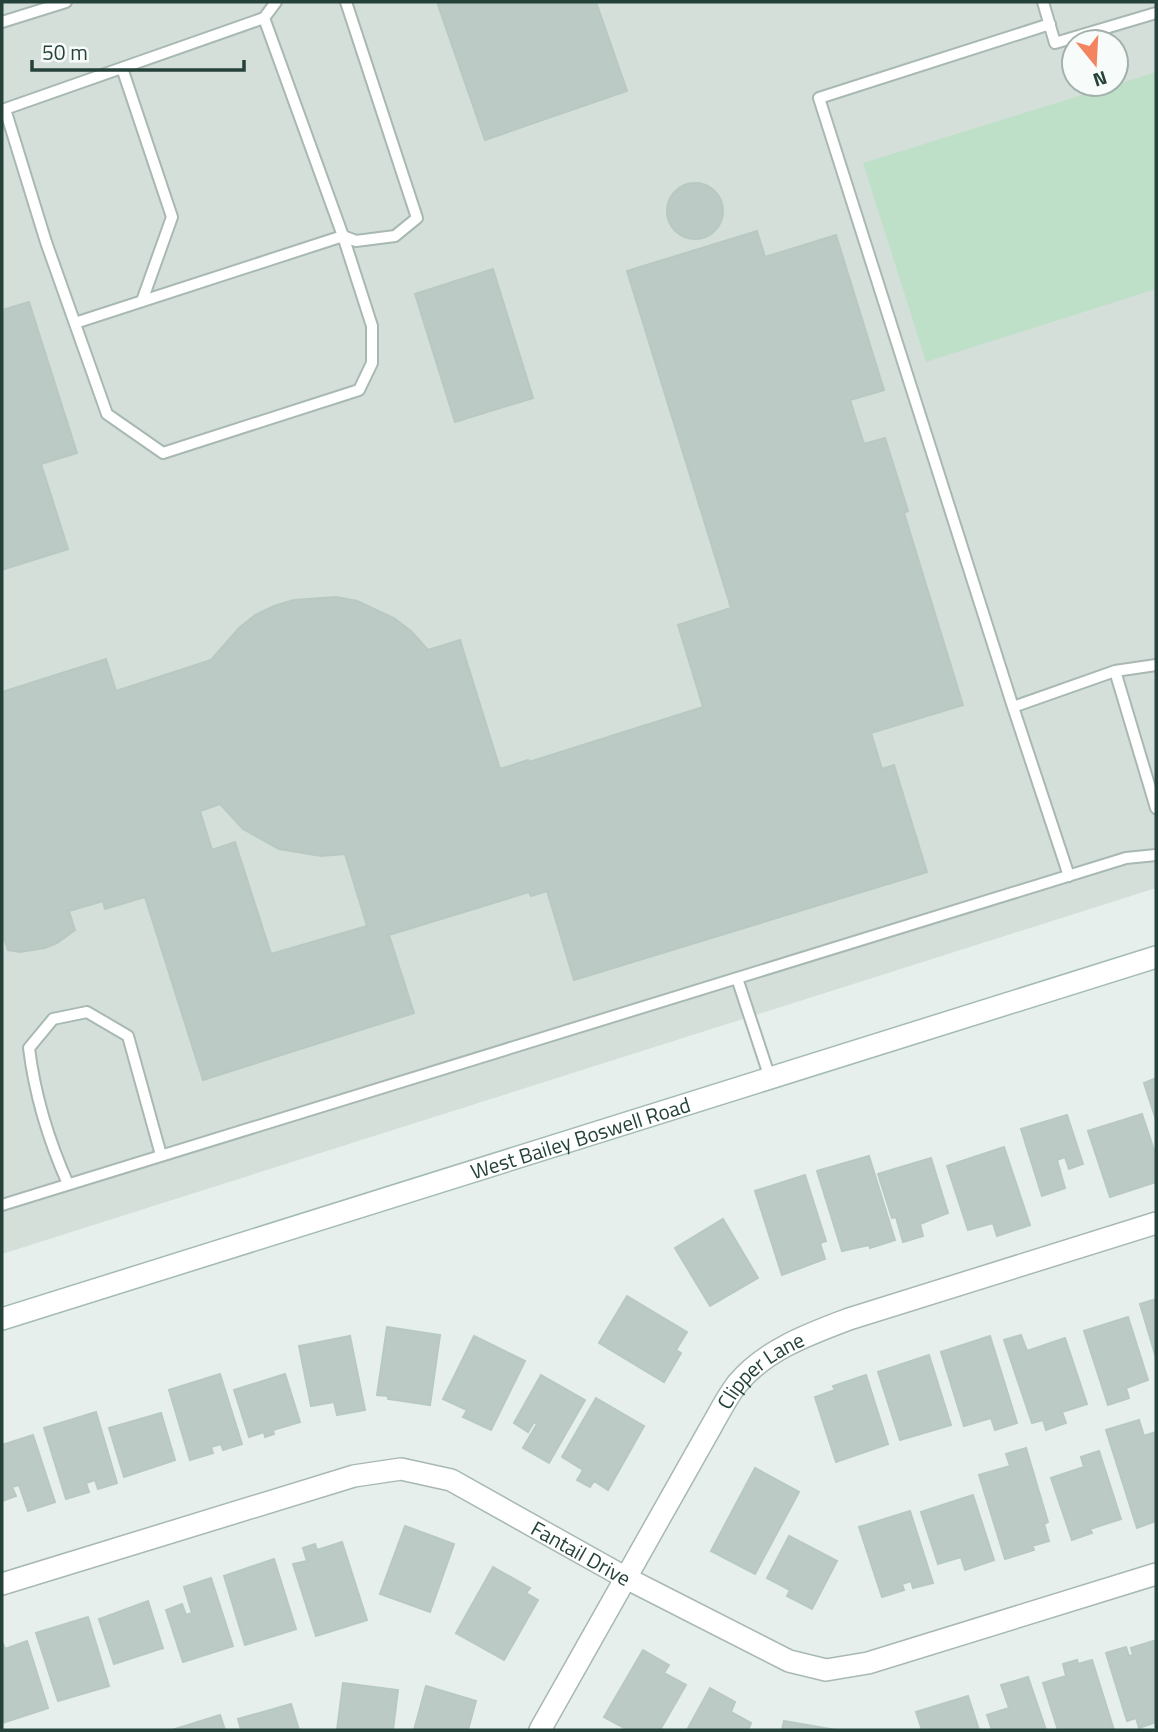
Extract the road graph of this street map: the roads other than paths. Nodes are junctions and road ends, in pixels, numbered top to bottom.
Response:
1 (66, 2) edge
2 (276, 2) edge
3 (346, 2) edge
4 (1043, 2) edge
5 (1156, 13) edge
6 (264, 19) junction
7 (2, 22) edge
8 (1050, 23) junction
9 (122, 68) junction
10 (3, 103) edge
11 (343, 236) junction
12 (142, 301) junction
13 (75, 323) junction
14 (1156, 664) edge
15 (1115, 671) junction
16 (1013, 707) junction
17 (1156, 808) edge
18 (1156, 855) edge
19 (1069, 876) junction
20 (1156, 957) edge
21 (737, 978) junction
22 (770, 1078) junction
23 (162, 1156) junction
24 (68, 1184) junction
25 (2, 1205) edge
26 (1156, 1223) edge
27 (2, 1319) edge
28 (1156, 1574) edge
29 (626, 1578) junction
30 (2, 1584) edge
31 (540, 1730) edge

1 - 7 lane
2 - 6 lane
3 - 11 lane
4 - 8 lane
5 - 8 lane
6 - 9 lane
6 - 11 lane
8 - 16 lane
9 - 10 lane
9 - 12 lane
10 - 13 lane
11 - 12 lane
11 - 13 lane
12 - 13 lane
14 - 15 lane
15 - 16 lane
15 - 17 lane
16 - 19 lane
18 - 19 lane
19 - 21 lane
20 - 22 street, West Bailey Boswell Road
21 - 22 lane
21 - 23 lane
22 - 27 street, West Bailey Boswell Road
23 - 24 lane
23 - 24 lane
24 - 25 lane
26 - 29 street, Clipper Lane
28 - 29 street, Fantail Drive
29 - 30 street, Fantail Drive
29 - 31 street, Clipper Lane

